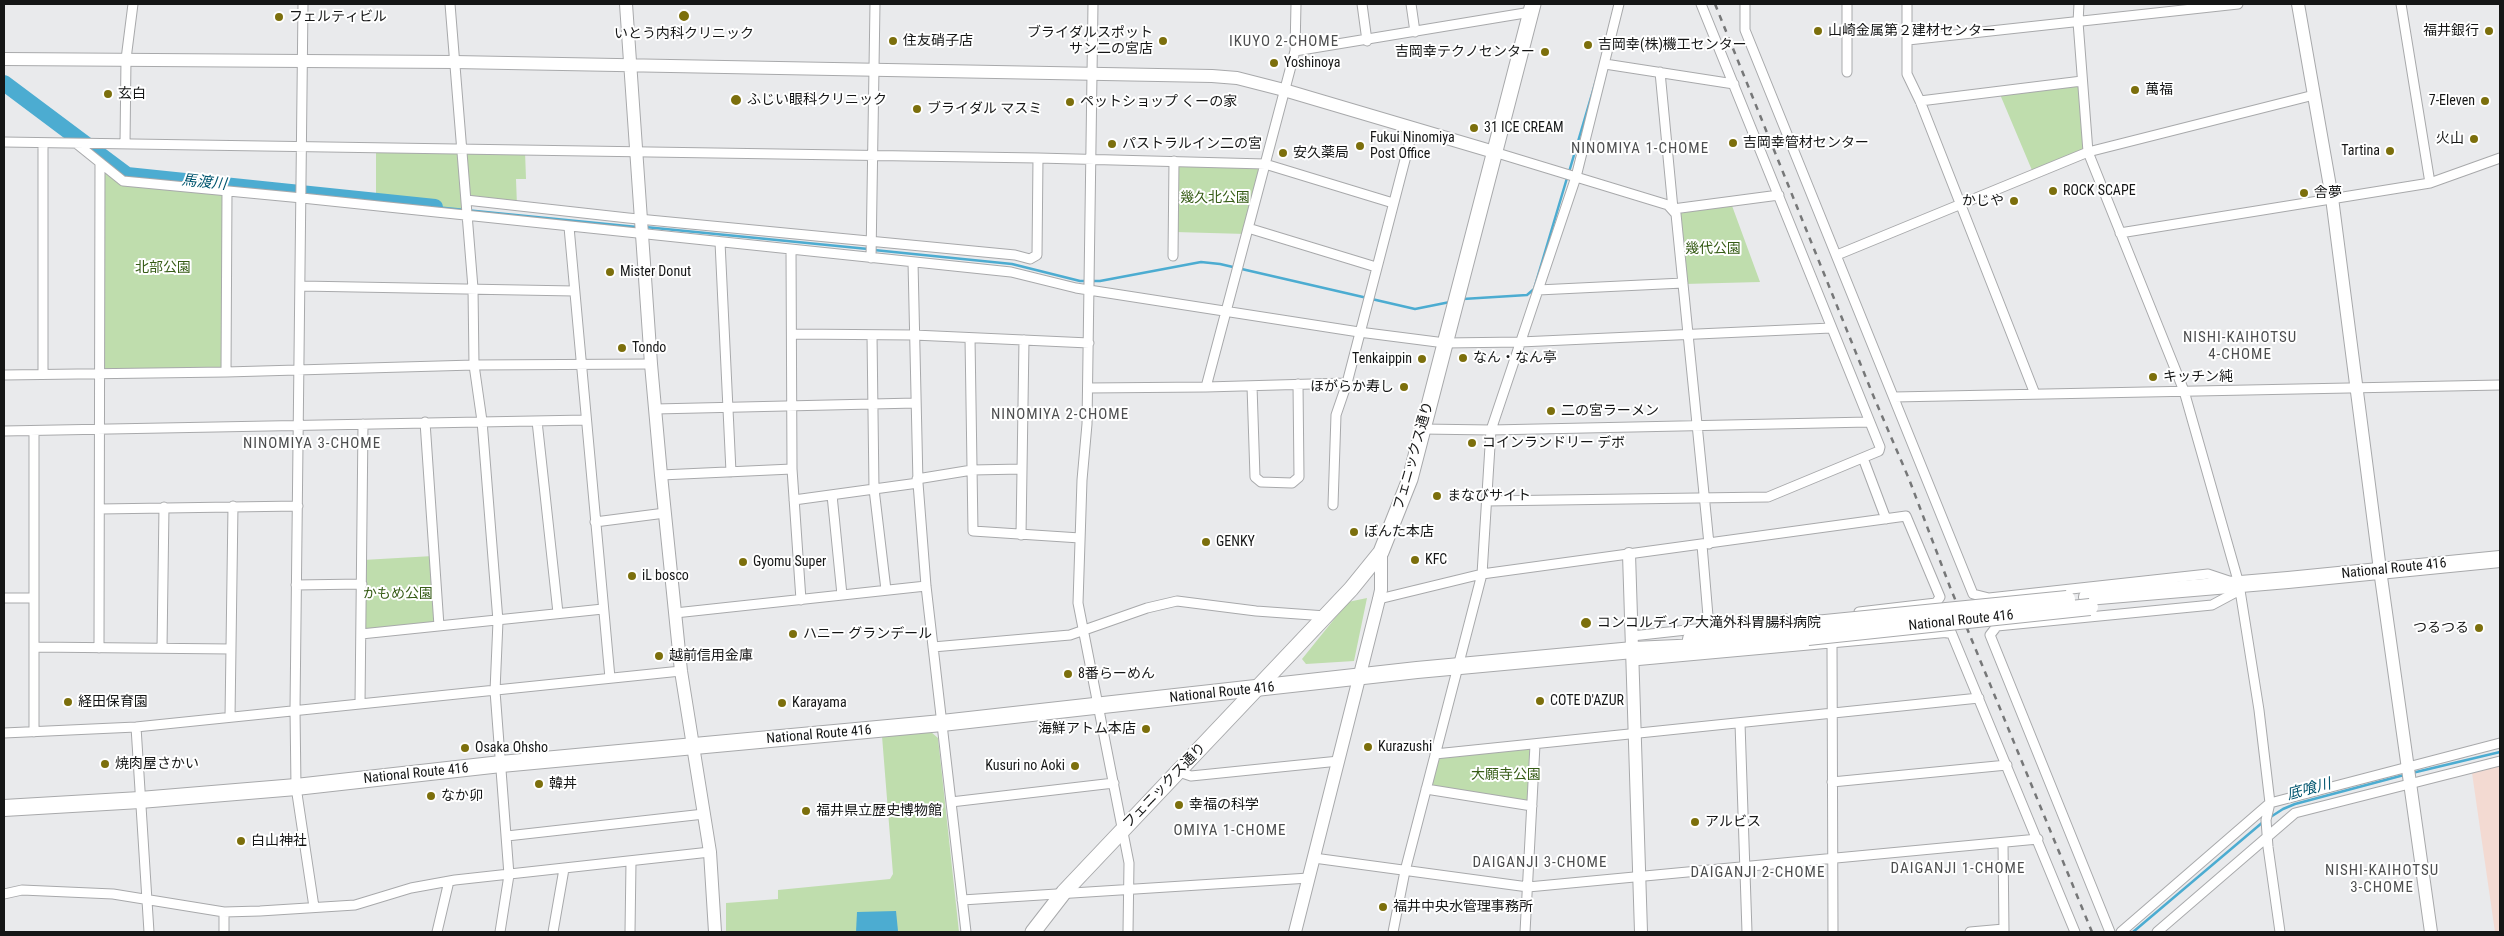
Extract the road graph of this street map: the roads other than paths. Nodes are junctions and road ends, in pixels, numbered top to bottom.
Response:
1 (133, 4) edge
2 (303, 4) edge
3 (450, 4) edge
4 (626, 4) edge
5 (875, 4) edge
6 (1093, 4) edge
7 (1296, 4) edge
8 (1362, 4) edge
9 (1411, 4) edge
10 (1619, 4) edge
11 (1701, 4) edge
12 (1745, 4) edge
13 (1847, 4) edge
14 (1907, 4) edge
15 (2079, 4) edge
16 (2238, 4) edge
17 (2298, 4) edge
18 (2401, 4) edge
19 (1532, 8) edge
20 (2078, 22) junction
21 (1415, 32) junction
22 (1908, 40) junction
23 (1367, 41) junction
24 (1295, 51) junction
25 (4, 59) edge
26 (126, 59) junction
27 (302, 61) junction
28 (454, 62) junction
29 (1605, 64) junction
30 (631, 65) junction
31 (874, 69) junction
32 (1660, 72) junction
33 (1847, 72) dead end
34 (1093, 73) junction
35 (2082, 81) junction
36 (1734, 84) junction
37 (1284, 90) junction
38 (2314, 95) junction
39 (1920, 101) junction
40 (1413, 129) junction
41 (4, 142) edge
42 (43, 143) junction
43 (77, 144) junction
44 (125, 144) junction
45 (302, 147) junction
46 (461, 150) junction
47 (636, 152) junction
48 (1494, 152) junction
49 (2088, 152) junction
50 (873, 155) junction
51 (1038, 158) junction
52 (2500, 158) edge
53 (1092, 159) junction
54 (1174, 161) junction
55 (100, 163) junction
56 (1265, 164) junction
57 (1576, 177) junction
58 (2430, 183) junction
59 (227, 192) junction
60 (1779, 195) junction
61 (302, 198) junction
62 (2332, 198) junction
63 (466, 200) junction
64 (1394, 203) junction
65 (1960, 206) junction
66 (1673, 208) junction
67 (468, 216) junction
68 (641, 219) junction
69 (569, 227) junction
70 (1248, 228) junction
71 (2120, 233) junction
72 (642, 235) junction
73 (872, 241) junction
74 (720, 242) junction
75 (792, 249) junction
76 (1837, 255) junction
77 (1173, 256) dead end
78 (872, 258) junction
79 (913, 262) junction
80 (1376, 267) junction
81 (1683, 283) junction
82 (301, 286) junction
83 (473, 288) junction
84 (1090, 290) junction
85 (1538, 290) junction
86 (574, 291) junction
87 (1226, 311) junction
88 (1831, 328) junction
89 (1359, 332) junction
90 (792, 334) junction
91 (1688, 334) junction
92 (872, 335) junction
93 (914, 335) junction
94 (970, 338) junction
95 (1024, 340) junction
96 (1445, 342) junction
97 (1520, 342) junction
98 (1089, 343) junction
99 (651, 364) junction
100 (474, 365) junction
101 (581, 365) junction
102 (300, 369) junction
103 (226, 372) junction
104 (44, 374) junction
105 (4, 375) edge
106 (100, 375) junction
107 (1347, 383) junction
108 (1298, 384) junction
109 (2500, 385) edge
110 (1252, 386) junction
111 (1206, 387) junction
112 (2358, 387) junction
113 (1088, 388) junction
114 (2184, 391) junction
115 (2035, 394) junction
116 (1894, 397) junction
117 (873, 402) junction
118 (916, 402) junction
119 (793, 404) junction
120 (728, 406) junction
121 (655, 409) junction
122 (586, 420) junction
123 (482, 421) junction
124 (537, 421) junction
125 (425, 422) junction
126 (1870, 422) junction
127 (363, 424) junction
128 (1697, 425) junction
129 (299, 426) junction
130 (1422, 429) junction
131 (100, 430) junction
132 (1491, 430) junction
133 (4, 431) edge
134 (34, 432) junction
135 (1863, 458) junction
136 (792, 469) junction
137 (1022, 469) junction
138 (972, 470) junction
139 (731, 472) junction
140 (661, 474) junction
141 (918, 481) junction
142 (874, 489) junction
143 (832, 495) junction
144 (1705, 499) junction
145 (794, 500) junction
146 (1486, 501) junction
147 (233, 506) junction
148 (298, 506) junction
149 (1333, 506) dead end
150 (164, 507) junction
151 (100, 509) junction
152 (665, 513) junction
153 (1886, 519) junction
154 (596, 522) junction
155 (1021, 534) junction
156 (1080, 538) junction
157 (1706, 545) junction
158 (1381, 552) junction
159 (1629, 554) junction
160 (2500, 558) edge
161 (2380, 570) junction
162 (1482, 574) junction
163 (362, 584) junction
164 (296, 585) junction
165 (926, 586) junction
166 (2239, 587) junction
167 (886, 590) junction
168 (842, 595) junction
169 (4, 598) edge
170 (34, 598) junction
171 (1989, 598) junction
172 (1379, 599) junction
173 (801, 600) junction
174 (1936, 603) junction
175 (603, 609) junction
176 (558, 613) junction
177 (676, 613) junction
178 (1326, 616) junction
179 (498, 620) junction
180 (439, 626) junction
181 (1997, 626) junction
182 (1709, 628) junction
183 (1083, 631) junction
184 (1947, 633) junction
185 (361, 634) junction
186 (1832, 644) junction
187 (34, 647) junction
188 (933, 647) junction
189 (99, 648) junction
190 (162, 648) junction
191 (231, 649) junction
192 (1633, 649) junction
193 (1458, 666) junction
194 (681, 671) junction
195 (610, 678) junction
196 (1360, 678) junction
197 (1257, 689) junction
198 (495, 691) junction
199 (1978, 698) junction
200 (360, 704) junction
201 (1100, 707) junction
202 (295, 710) junction
203 (1832, 714) junction
204 (230, 717) junction
205 (942, 724) junction
206 (1740, 724) junction
207 (136, 727) junction
208 (34, 732) junction
209 (4, 734) edge
210 (1635, 734) junction
211 (2500, 743) edge
212 (1535, 745) junction
213 (694, 746) junction
214 (1436, 754) junction
215 (1339, 761) junction
216 (2500, 761) edge
217 (501, 764) junction
218 (2007, 765) junction
219 (2408, 767) junction
220 (1179, 772) junction
221 (1832, 782) junction
222 (1114, 784) junction
223 (2410, 784) junction
224 (296, 787) junction
225 (1426, 789) junction
226 (140, 800) junction
227 (951, 802) junction
228 (2270, 803) junction
229 (1532, 806) junction
230 (4, 808) edge
231 (704, 814) junction
232 (1123, 830) junction
233 (2268, 835) junction
234 (507, 836) junction
235 (2038, 839) junction
236 (2004, 842) junction
237 (710, 852) junction
238 (1314, 858) junction
239 (1833, 858) junction
240 (631, 862) junction
241 (1745, 867) junction
242 (564, 869) junction
243 (1405, 871) junction
244 (509, 875) junction
245 (1639, 877) junction
246 (1309, 878) junction
247 (449, 881) junction
248 (1528, 888) junction
249 (1130, 889) junction
250 (1064, 892) junction
251 (4, 894) edge
252 (148, 898) junction
253 (962, 900) junction
254 (314, 907) junction
255 (224, 912) junction
256 (1038, 930) edge
257 (2004, 931) edge
258 (149, 932) edge
259 (224, 932) edge
260 (437, 932) edge
261 (500, 932) edge
262 (553, 932) edge
263 (630, 932) edge
264 (715, 932) edge
265 (966, 932) edge
266 (1128, 932) edge
267 (1295, 932) edge
268 (1393, 932) edge
269 (1525, 932) edge
270 (1641, 932) edge
271 (1747, 932) edge
272 (1833, 932) edge
273 (1970, 932) edge
274 (2075, 932) edge
275 (2110, 932) edge
276 (2121, 932) edge
277 (2157, 932) edge
278 (2280, 932) edge
279 (2431, 932) edge

1 - 26 street
2 - 27 street
3 - 28 street
4 - 30 street
5 - 31 street
6 - 34 street
7 - 24 street
8 - 23 street
9 - 21 street
10 - 29 street
11 - 36 street
12 - 76 street
13 - 33 street
14 - 22 street
15 - 20 street
16 - 20 street
17 - 38 street
18 - 58 street
19 - 21 street
19 - 48 main road, フェニックス通り
20 - 22 street
20 - 35 street
21 - 23 street
22 - 39 street
23 - 24 street
24 - 37 street
25 - 26 street
26 - 27 street
26 - 44 street
27 - 28 street
27 - 45 street
28 - 30 street
28 - 46 street
29 - 32 street
29 - 57 street
30 - 31 street
30 - 47 street
31 - 34 street
31 - 50 street
32 - 36 street
32 - 66 street
34 - 37 street
34 - 53 street
35 - 39 street
35 - 49 street
36 - 60 street
37 - 40 street
37 - 56 street
38 - 49 street
38 - 62 street
39 - 65 street
40 - 48 street
40 - 64 street
41 - 42 street
42 - 43 street
42 - 104 street
43 - 44 street
43 - 55 street
44 - 45 street
45 - 46 street
45 - 61 street
46 - 47 street
46 - 63 street
47 - 50 street
47 - 68 street
48 - 57 street
48 - 96 main road, フェニックス通り
49 - 65 street
49 - 71 street
50 - 51 street
50 - 73 street
51 - 53 street
51 - 73 street
52 - 58 street
53 - 54 street
53 - 84 street
54 - 56 street
54 - 77 street
55 - 59 street
55 - 106 street
56 - 64 street
56 - 70 street
57 - 66 street
57 - 85 street
58 - 62 street
59 - 61 street
59 - 103 street
60 - 66 street
60 - 88 street
61 - 67 street
61 - 82 street
62 - 71 street
62 - 112 street
63 - 67 street
63 - 68 street
64 - 80 street
65 - 76 street
65 - 115 street
66 - 81 street
67 - 69 street
67 - 83 street
68 - 72 street
68 - 73 street
69 - 72 street
69 - 86 street
70 - 80 street
70 - 87 street
71 - 114 street
72 - 74 street
72 - 99 street
73 - 78 street
74 - 75 street
74 - 120 street
75 - 78 street
75 - 90 street
76 - 116 street
78 - 79 street
79 - 84 street
79 - 93 street
80 - 89 street
81 - 85 street
81 - 91 street
82 - 83 street
82 - 102 street
83 - 86 street
83 - 100 street
84 - 87 street
84 - 98 street
85 - 97 street
86 - 101 street
87 - 89 street
87 - 111 street
88 - 91 street
88 - 126 street
89 - 96 street
89 - 107 street
90 - 92 street
90 - 119 street
91 - 97 street
91 - 128 street
92 - 93 street
92 - 117 street
93 - 94 street
93 - 118 street
94 - 95 street
94 - 138 street
95 - 98 street
95 - 137 street
96 - 97 street
96 - 130 main road, フェニックス通り
97 - 132 street
98 - 113 street
99 - 101 street
99 - 121 street
100 - 101 street
100 - 102 street
100 - 123 street
101 - 122 street
102 - 103 street
102 - 129 street
103 - 106 street
104 - 105 street
104 - 106 street
106 - 131 street
107 - 108 street
107 - 149 street
108 - 110 street
108 - 110 street
109 - 112 street
110 - 111 street
111 - 113 street
112 - 114 street
112 - 161 street
113 - 156 street
114 - 115 street
114 - 166 street
115 - 116 street
116 - 171 street
117 - 118 street
117 - 119 street
117 - 142 street
118 - 141 street
119 - 120 street
119 - 136 street
120 - 121 street
120 - 139 street
121 - 140 street
122 - 124 street
122 - 154 street
123 - 124 street
123 - 125 street
123 - 179 street
124 - 176 street
125 - 127 street
125 - 180 street
126 - 128 street
126 - 135 street
127 - 129 street
127 - 163 street
128 - 132 street
128 - 144 street
129 - 131 street
129 - 148 street
130 - 132 street
130 - 158 main road, フェニックス通り
131 - 134 street
131 - 151 street
132 - 146 street
133 - 134 street
134 - 170 street
135 - 144 street
135 - 153 street
136 - 139 street
136 - 145 street
137 - 138 street
137 - 155 street
138 - 141 street
138 - 155 street
139 - 140 street
140 - 152 street
141 - 142 street
141 - 165 street
142 - 143 street
142 - 167 street
143 - 145 street
143 - 168 street
144 - 146 street
144 - 157 street
145 - 173 street
146 - 162 street
147 - 148 street
147 - 150 street
147 - 191 street
148 - 164 street
150 - 151 street
150 - 190 street
151 - 189 street
152 - 154 street
152 - 177 street
153 - 157 street
153 - 174 street
154 - 175 street
155 - 156 street
156 - 183 street
157 - 159 street
157 - 182 street
158 - 172 street
158 - 178 main road, フェニックス通り
159 - 162 street
159 - 192 street
160 - 161 highway, National Route 416
161 - 166 highway, National Route 416
161 - 219 street
162 - 172 street
162 - 193 street
163 - 164 street
163 - 185 street
164 - 202 street
165 - 167 street
165 - 188 street
166 - 171 street
166 - 181 street
166 - 192 highway, National Route 416, bridge
166 - 228 street
167 - 168 street
168 - 173 street
169 - 170 street
170 - 187 street
171 - 181 street
172 - 196 street
173 - 177 street
174 - 182 street
174 - 184 street
175 - 176 street
175 - 195 street
176 - 179 street
177 - 194 street
178 - 183 street
178 - 197 main road, フェニックス通り
179 - 180 street
179 - 198 street
180 - 185 street
181 - 275 street
182 - 192 street
183 - 188 street
183 - 201 street
184 - 186 street
184 - 199 street
185 - 200 street
186 - 192 street
186 - 203 street
187 - 189 street
187 - 208 street
188 - 205 street
189 - 190 street
190 - 191 street
191 - 204 street
192 - 193 highway, National Route 416
192 - 210 street
193 - 196 highway, National Route 416
193 - 214 street
194 - 195 street
194 - 213 street
195 - 198 street
196 - 197 highway, National Route 416
196 - 215 street
197 - 201 highway, National Route 416
197 - 220 main road, フェニックス通り
198 - 200 street
198 - 217 street
199 - 203 street
199 - 218 street
200 - 202 street
201 - 205 highway, National Route 416
201 - 222 street
202 - 204 street
202 - 224 street
203 - 206 street
203 - 221 street
204 - 207 street
205 - 213 highway, National Route 416
205 - 227 street
206 - 210 street
206 - 241 street
207 - 208 street
207 - 226 street
208 - 209 street
210 - 212 street
210 - 245 street
211 - 219 street
212 - 214 street
212 - 229 street
213 - 217 highway, National Route 416
213 - 231 street
214 - 225 street
215 - 220 street
215 - 238 street
216 - 223 street
217 - 224 highway, National Route 416
217 - 234 street
218 - 221 street
218 - 235 street
219 - 223 street
219 - 228 street
220 - 232 main road, フェニックス通り
221 - 239 street
222 - 227 street
222 - 232 street
223 - 233 street
223 - 279 street
224 - 226 highway, National Route 416
224 - 254 street
225 - 229 street
225 - 243 street
226 - 230 highway, National Route 416
226 - 252 street
227 - 253 street
228 - 233 street
228 - 276 street
229 - 248 street
231 - 234 street
231 - 237 street
232 - 249 street
232 - 250 main road, フェニックス通り
233 - 277 street
233 - 278 street
234 - 244 street
235 - 236 street
235 - 274 street
236 - 239 street
236 - 257 street
237 - 240 street
237 - 264 street
238 - 243 street
238 - 246 street
239 - 241 street
239 - 272 street
240 - 242 street
240 - 263 street
241 - 245 street
241 - 271 street
242 - 244 street
242 - 262 street
243 - 248 street
243 - 268 street
244 - 247 street
244 - 261 street
245 - 248 street
245 - 270 street
246 - 249 street
246 - 267 street
247 - 254 street
247 - 260 street
248 - 269 street
249 - 250 street
249 - 266 street
250 - 253 street
250 - 256 main road, フェニックス通り
251 - 252 street
252 - 255 street
252 - 258 street
253 - 265 street
254 - 255 street
255 - 259 street
257 - 273 street

